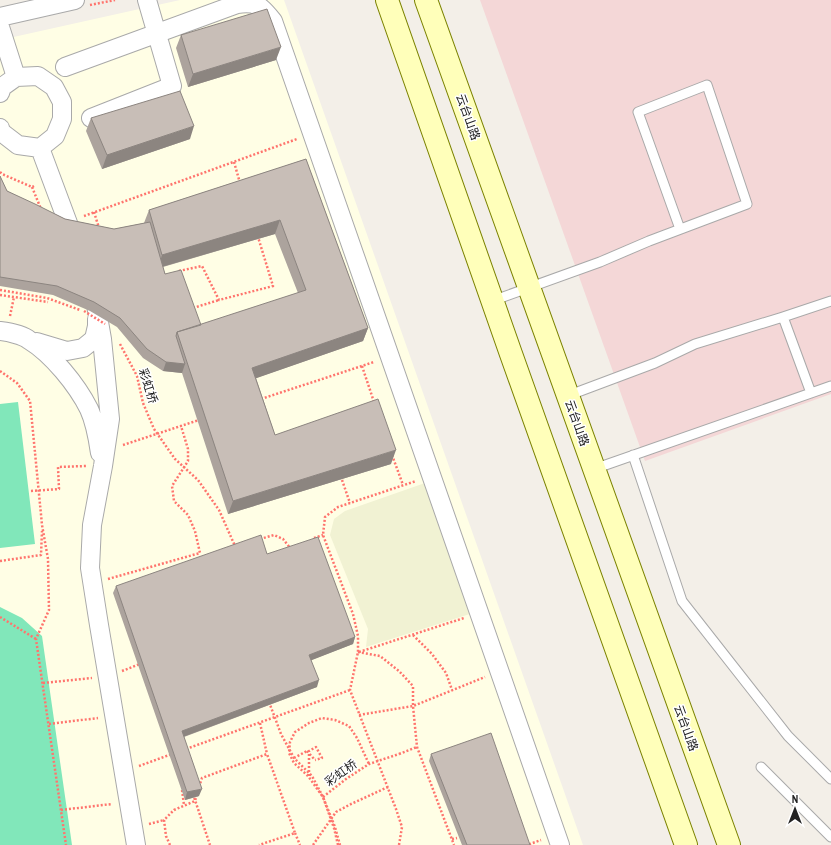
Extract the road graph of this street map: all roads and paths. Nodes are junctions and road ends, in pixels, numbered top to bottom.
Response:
1 (75, 0) edge
2 (147, 0) edge
3 (387, 0) edge
4 (426, 0) edge
5 (0, 17) edge
6 (0, 26) edge
7 (157, 33) junction
8 (64, 67) dead end
9 (16, 76) junction
10 (0, 93) edge
11 (91, 118) edge
12 (0, 128) edge
13 (312, 134) junction
14 (40, 148) junction
15 (234, 162) junction
16 (0, 172) edge
17 (241, 184) edge
18 (32, 187) dead end
19 (94, 212) junction
20 (68, 222) junction
21 (99, 229) edge
22 (680, 229) junction
23 (257, 235) edge
24 (80, 256) edge
25 (172, 273) edge
26 (87, 276) edge
27 (529, 288) junction
28 (0, 290) edge
29 (0, 295) edge
30 (219, 300) junction
31 (492, 301) junction
32 (831, 301) edge
33 (48, 302) dead end
34 (96, 305) junction
35 (190, 309) edge
36 (783, 317) junction
37 (109, 329) dead end
38 (0, 331) edge
39 (28, 339) junction
40 (118, 341) dead end
41 (390, 357) junction
42 (362, 366) junction
43 (0, 371) edge
44 (831, 386) edge
45 (811, 393) junction
46 (568, 396) junction
47 (254, 402) edge
48 (374, 404) edge
49 (202, 419) edge
50 (181, 426) junction
51 (390, 448) edge
52 (633, 455) junction
53 (104, 458) junction
54 (594, 469) junction
55 (431, 476) junction
56 (342, 480) edge
57 (403, 485) junction
58 (31, 491) dead end
59 (39, 491) junction
60 (350, 503) junction
61 (42, 525) junction
62 (323, 535) junction
63 (254, 540) edge
64 (310, 540) edge
65 (242, 544) edge
66 (297, 546) edge
67 (0, 561) edge
68 (92, 584) junction
69 (479, 613) junction
70 (0, 617) edge
71 (413, 635) junction
72 (36, 638) junction
73 (358, 652) junction
74 (142, 664) edge
75 (500, 671) junction
76 (107, 676) junction
77 (42, 683) junction
78 (350, 690) junction
79 (452, 690) junction
80 (268, 699) edge
81 (413, 706) junction
82 (360, 715) junction
83 (114, 716) junction
84 (260, 722) junction
85 (49, 724) junction
86 (418, 748) junction
87 (182, 750) edge
88 (175, 753) edge
89 (267, 754) junction
90 (294, 758) junction
91 (369, 764) junction
92 (761, 767) dead end
93 (123, 771) junction
94 (308, 776) junction
95 (831, 779) edge
96 (180, 783) edge
97 (191, 788) edge
98 (388, 788) junction
99 (323, 797) junction
100 (195, 801) junction
101 (129, 802) junction
102 (184, 805) junction
103 (61, 810) junction
104 (331, 820) junction
105 (295, 833) junction
106 (831, 837) edge
107 (457, 838) dead end
108 (452, 839) junction
109 (66, 845) edge
110 (136, 845) edge
111 (170, 845) edge
112 (210, 845) edge
113 (259, 845) edge
114 (300, 845) edge
115 (313, 845) edge
116 (339, 845) edge
117 (398, 845) edge
118 (454, 845) edge
119 (560, 845) edge
120 (686, 845) edge
121 (729, 845) edge

1 - 5 street
2 - 7 street
3 - 31 main road
4 - 27 main road, 云台山路
6 - 9 street
7 - 8 street
7 - 11 street
7 - 13 street
9 - 10 street
9 - 14 street
12 - 14 street
13 - 15 path
13 - 41 street
14 - 20 street
15 - 17 path
15 - 19 path
16 - 18 path
19 - 20 path
19 - 21 path
20 - 24 street
22 - 22 lane
22 - 27 lane
23 - 30 path
25 - 30 path
26 - 34 street
27 - 31 lane
27 - 46 main road, 云台山路
28 - 37 path, bridge
29 - 33 path
30 - 35 path
31 - 120 main road
32 - 36 lane
34 - 39 street
34 - 53 street
36 - 45 lane
36 - 46 lane
38 - 39 street
39 - 53 street
40 - 65 path, 彩虹桥, bridge
41 - 42 path
41 - 55 street
42 - 47 path
42 - 48 path
43 - 59 path
44 - 45 lane
45 - 52 lane
46 - 54 main road, 云台山路
49 - 50 path
50 - 53 path
50 - 68 path
51 - 57 path
52 - 54 lane
52 - 95 lane
53 - 59 path
53 - 68 street
54 - 121 main road, 云台山路
55 - 57 path
55 - 69 street
56 - 60 path
57 - 60 path
58 - 59 path
59 - 61 path
60 - 62 path
61 - 67 path
61 - 72 path
62 - 64 path
62 - 73 path
63 - 66 path
68 - 76 street
69 - 71 path
69 - 75 street
70 - 72 path
71 - 73 path
71 - 79 path
72 - 77 path
73 - 78 path
73 - 81 path
74 - 76 path
75 - 79 path
75 - 119 street
76 - 77 path
76 - 83 street
77 - 85 path
78 - 82 path
78 - 84 path
79 - 81 path
80 - 90 path, 彩虹桥, bridge
81 - 82 path
81 - 86 path
82 - 98 path
83 - 85 path
83 - 93 street
84 - 87 path
84 - 89 path
85 - 103 path
86 - 91 path, 彩虹桥, bridge
86 - 108 path
88 - 93 path
89 - 100 path
89 - 105 path
90 - 94 path, 彩虹桥, bridge
90 - 99 path, 彩虹桥, bridge
91 - 94 path, 彩虹桥
91 - 99 path, 彩虹桥, bridge
92 - 106 lane
93 - 101 street
94 - 99 path, 彩虹桥
96 - 102 path
97 - 100 path
98 - 104 path
98 - 117 path
99 - 104 path
99 - 116 path, 彩虹桥, bridge
100 - 102 path
100 - 112 path
101 - 103 path
101 - 110 street
102 - 111 path
103 - 109 path
104 - 115 path
104 - 116 path
105 - 113 path
105 - 114 path
107 - 108 path
108 - 118 path

